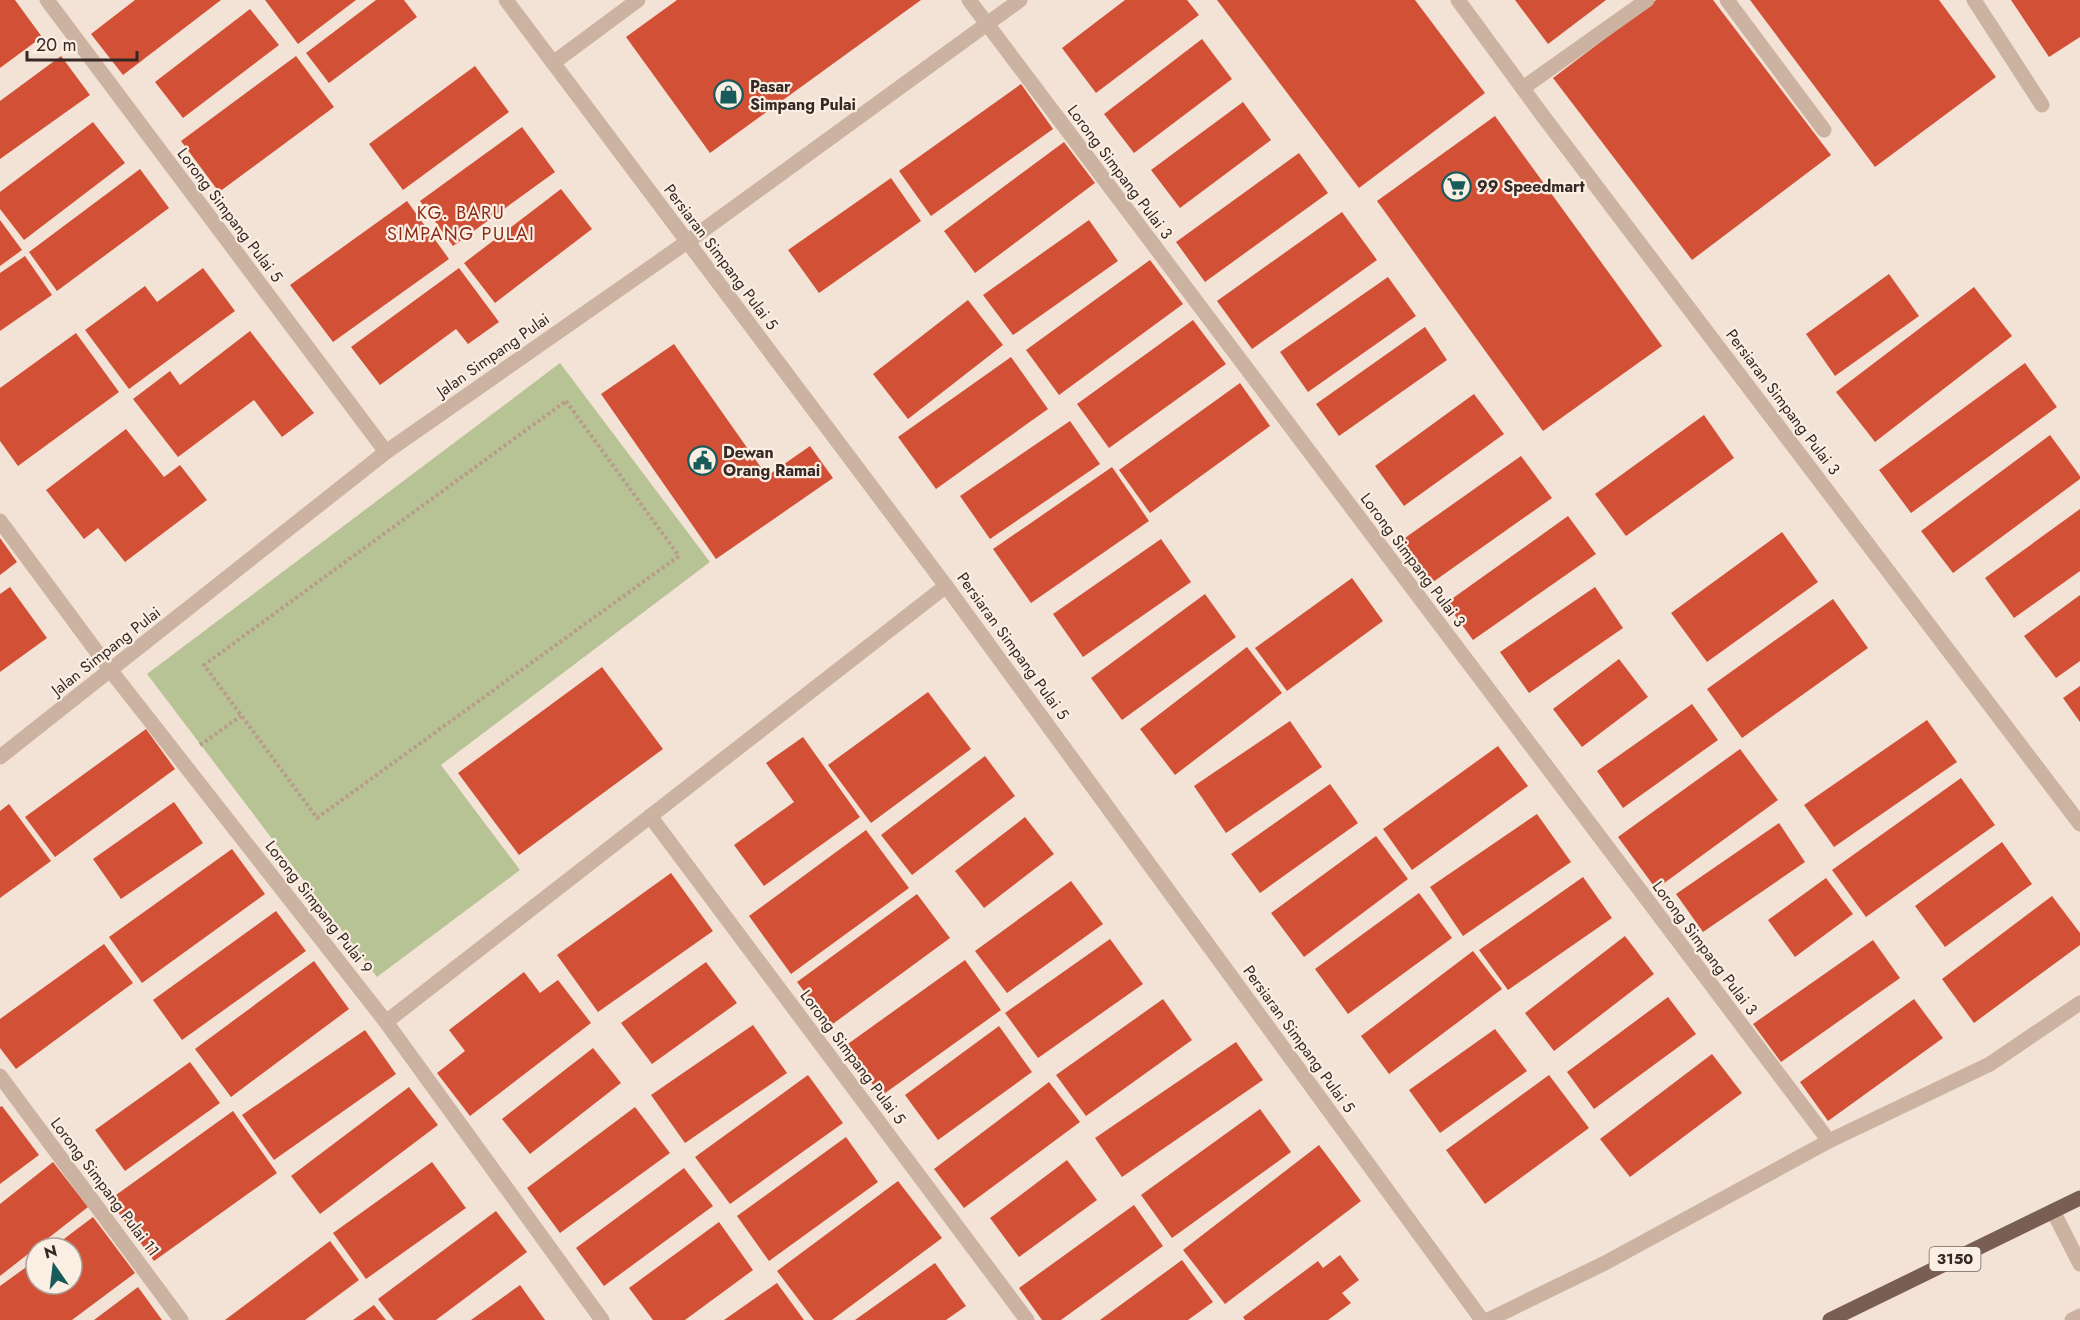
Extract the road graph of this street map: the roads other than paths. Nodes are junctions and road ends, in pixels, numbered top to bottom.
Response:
1 (46, 0) edge
2 (506, 0) edge
3 (638, 0) edge
4 (969, 0) edge
5 (1020, 0) edge
6 (1458, 0) edge
7 (1647, 0) edge
8 (1727, 0) edge
9 (1974, 0) edge
10 (986, 24) junction
11 (553, 63) junction
12 (1522, 88) junction
13 (2042, 105) dead end
14 (1824, 130) dead end
15 (687, 242) junction
16 (386, 452) junction
17 (0, 521) edge
18 (946, 586) junction
19 (111, 671) junction
20 (0, 757) edge
21 (650, 816) junction
22 (2080, 824) edge
23 (2080, 1003) edge
24 (386, 1022) junction
25 (0, 1076) edge
26 (1829, 1141) junction
27 (2080, 1198) edge
28 (2053, 1211) junction
29 (2080, 1264) edge
30 (2080, 1316) edge
31 (181, 1320) edge
32 (602, 1320) edge
33 (1027, 1320) edge
34 (1482, 1320) edge
35 (1488, 1320) edge
36 (1830, 1320) edge
37 (2072, 1320) edge

1 - 16 street, Lorong Simpang Pulai 5
2 - 11 street, Persiaran Simpang Pulai 5
3 - 11 street
4 - 10 street, Lorong Simpang Pulai 3
5 - 10 street, Jalan Simpang Pulai
6 - 12 street, Persiaran Simpang Pulai 3
7 - 12 street
8 - 14 street
9 - 13 street
10 - 15 street, Jalan Simpang Pulai
10 - 26 street, Lorong Simpang Pulai 3
11 - 15 street, Persiaran Simpang Pulai 5
12 - 22 street, Persiaran Simpang Pulai 3
15 - 16 street, Jalan Simpang Pulai
15 - 18 street, Persiaran Simpang Pulai 5
16 - 19 street, Jalan Simpang Pulai
17 - 19 street, Lorong Simpang Pulai 9
18 - 21 street
18 - 34 street, Persiaran Simpang Pulai 5
19 - 20 street, Jalan Simpang Pulai
19 - 24 street, Lorong Simpang Pulai 9
21 - 24 street
21 - 33 street, Lorong Simpang Pulai 5
23 - 26 street
24 - 32 street, Lorong Simpang Pulai 9
25 - 31 street, Lorong Simpang Pulai 11
26 - 35 street
27 - 28 main road, 3150
28 - 29 street
28 - 36 main road, 3150
30 - 37 street

